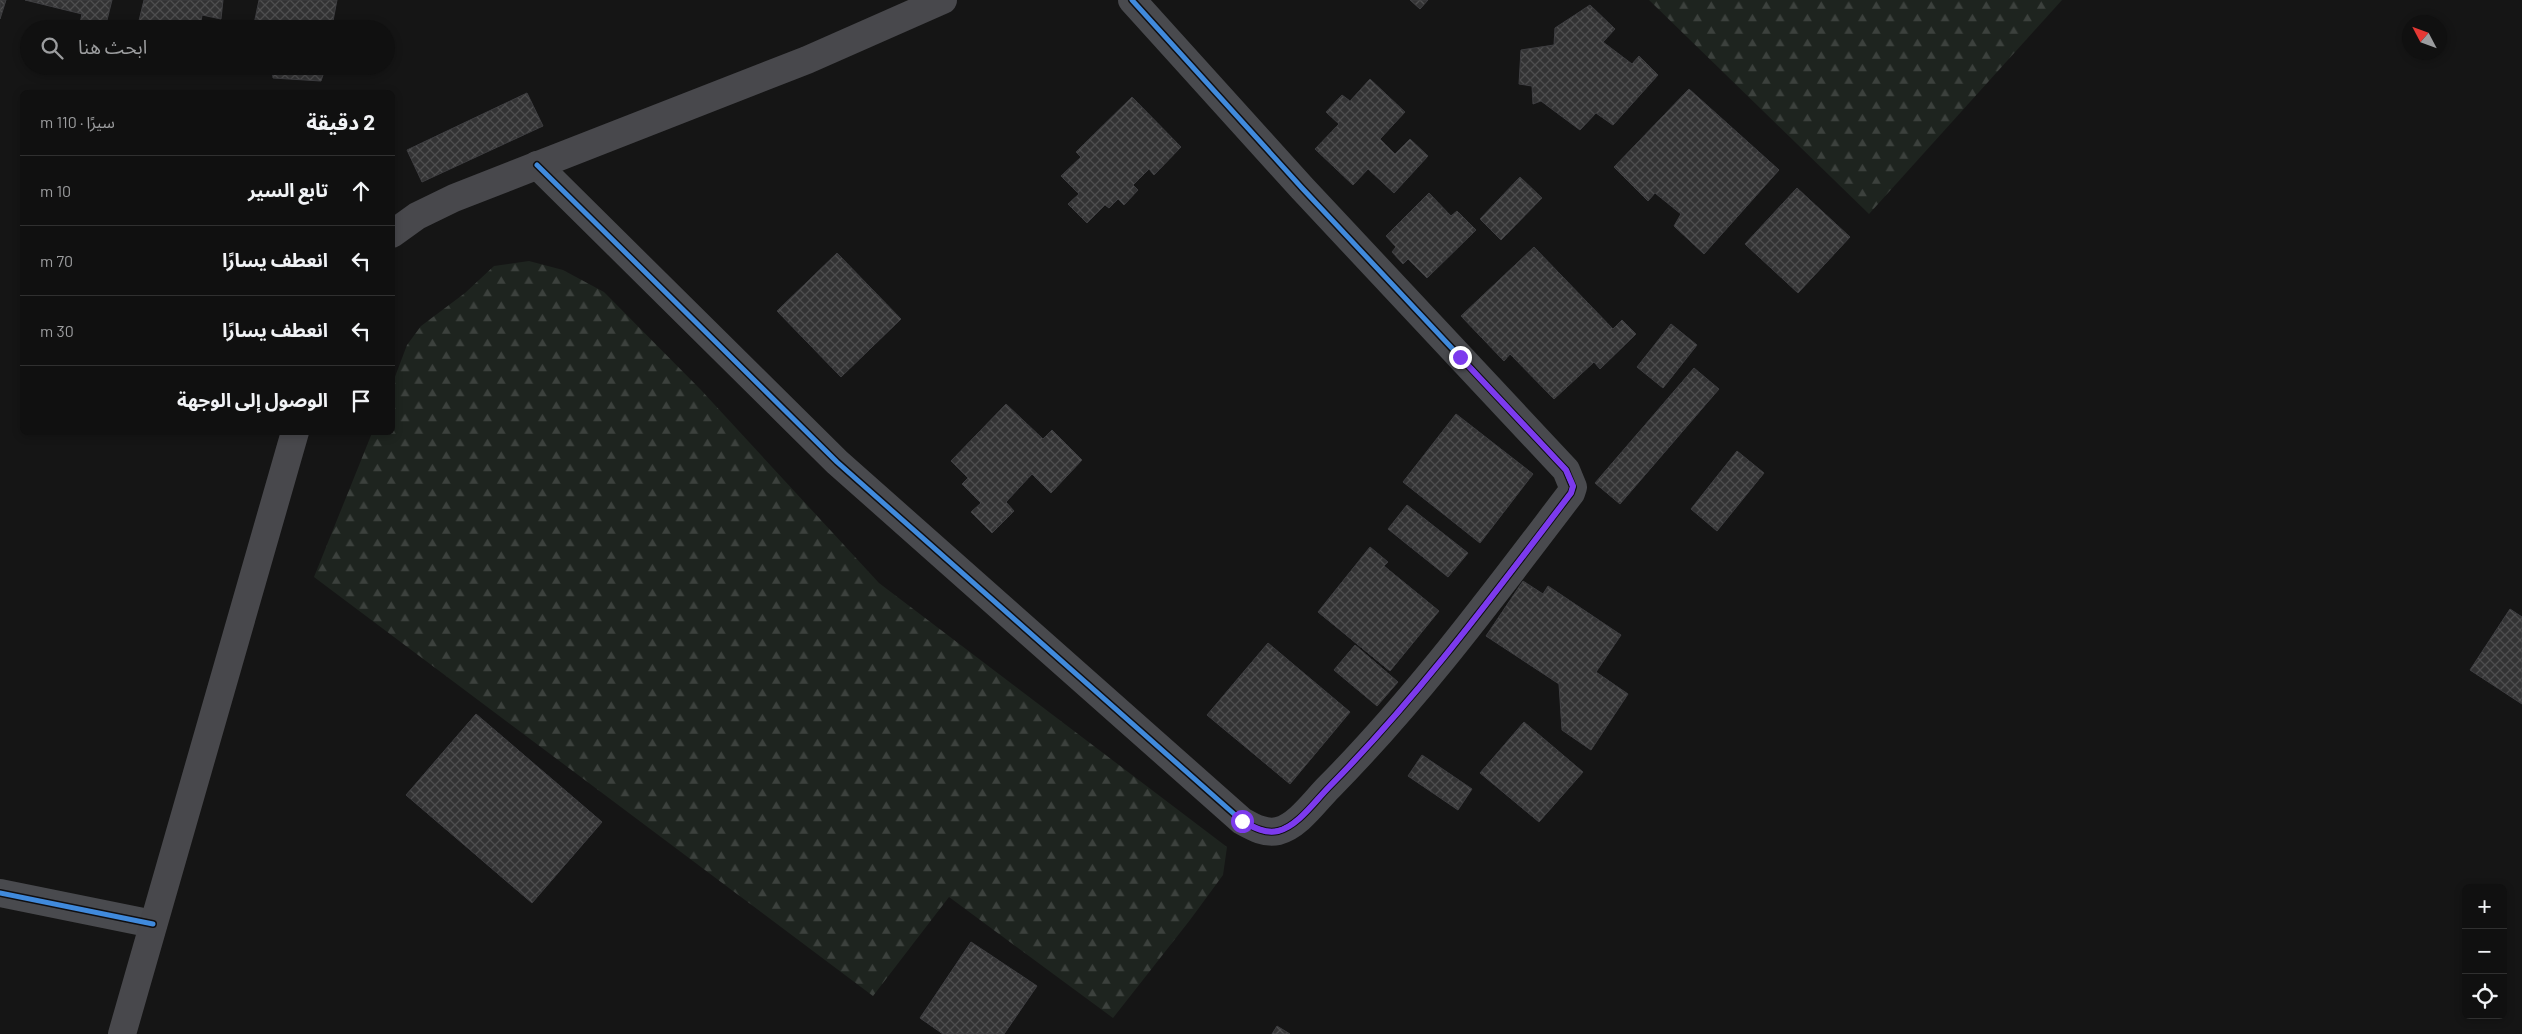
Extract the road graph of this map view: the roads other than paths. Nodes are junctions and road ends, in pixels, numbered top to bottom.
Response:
1 (943, 0) edge
2 (1132, 0) edge
3 (537, 165) junction
4 (395, 232) edge
5 (293, 435) edge
6 (0, 893) edge
7 (153, 924) junction
8 (122, 1034) edge

1 - 3 main road
2 - 3 street
3 - 4 main road
5 - 7 main road
6 - 7 street
7 - 8 main road

